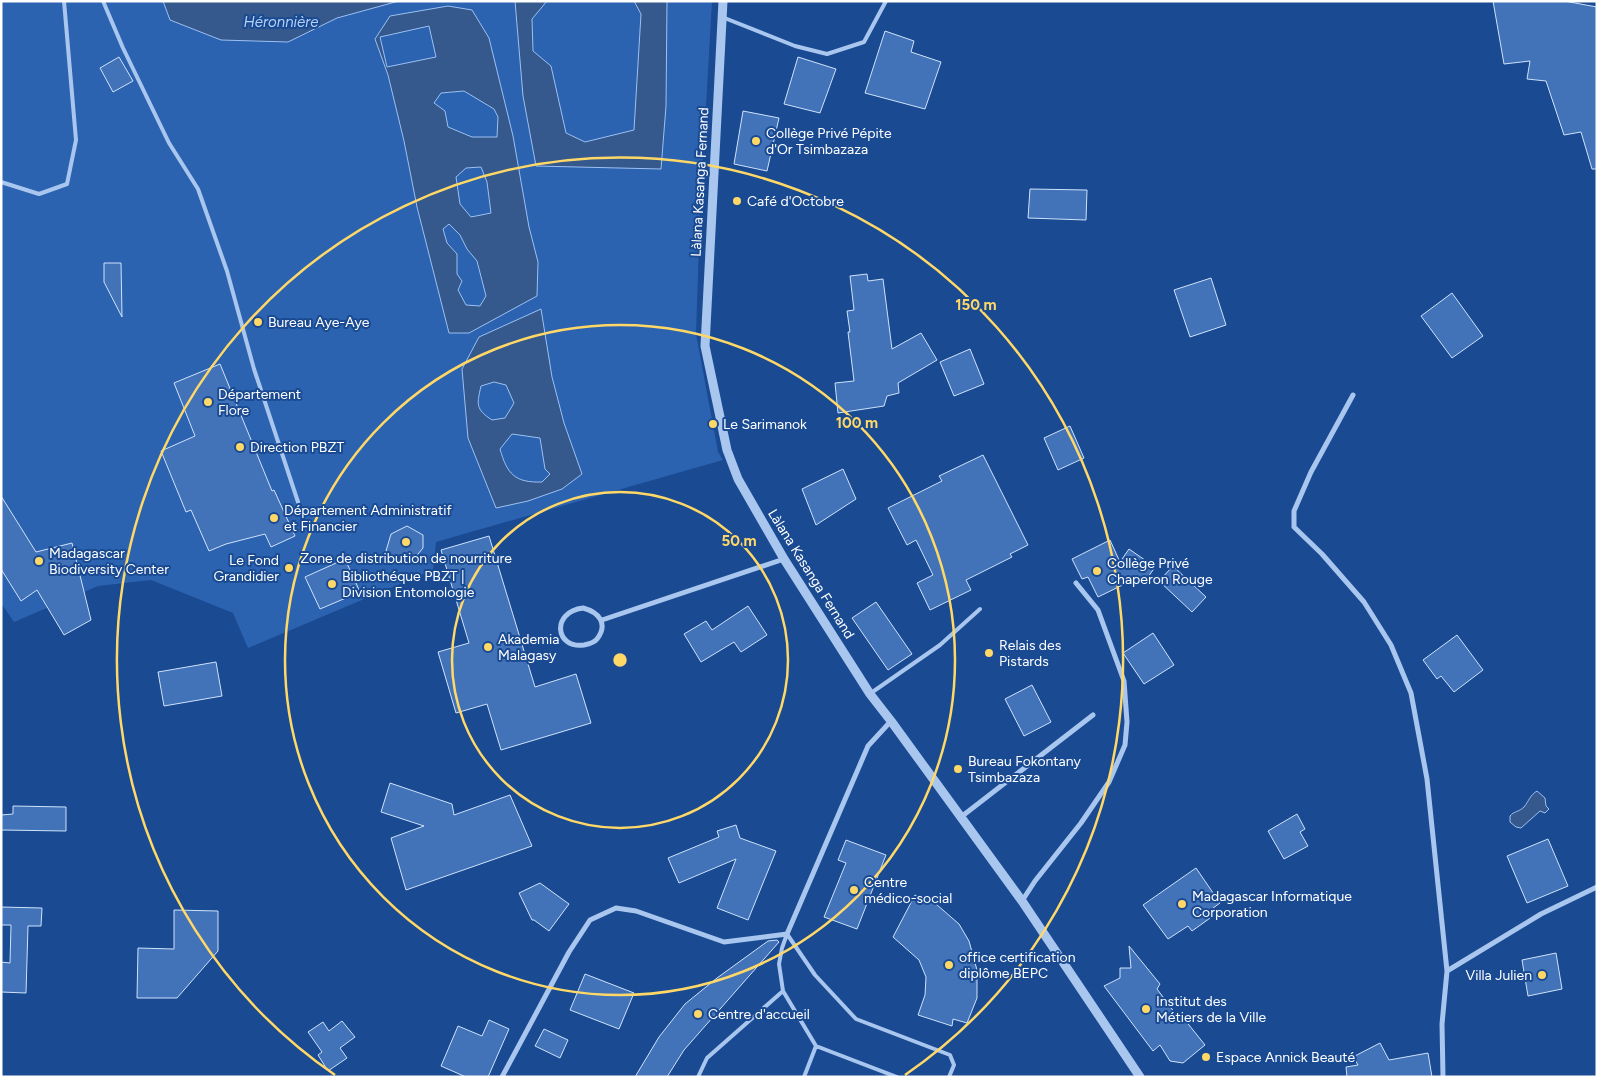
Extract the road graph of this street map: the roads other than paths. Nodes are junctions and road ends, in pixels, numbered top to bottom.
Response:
1 (64, 1) edge
2 (103, 1) edge
3 (723, 1) edge
4 (886, 1) edge
5 (722, 17) junction
6 (1, 182) edge
7 (1353, 395) dead end
8 (298, 502) dead end
9 (784, 559) junction
10 (1076, 583) dead end
11 (980, 609) dead end
12 (602, 620) junction
13 (870, 694) junction
14 (1093, 715) dead end
15 (892, 721) junction
16 (961, 818) junction
17 (1597, 887) edge
18 (1022, 901) junction
19 (787, 934) junction
20 (1447, 971) junction
21 (783, 991) junction
22 (816, 1046) junction
23 (502, 1077) edge
24 (698, 1077) edge
25 (804, 1077) edge
26 (897, 1077) edge
27 (949, 1077) edge
28 (1140, 1077) edge
29 (1442, 1077) edge

1 - 6 lane
2 - 8 lane
3 - 5 street, Làlana Kasanga Fernand
4 - 5 lane
5 - 9 street, Làlana Kasanga Fernand
7 - 20 street
9 - 12 street
9 - 13 street, Làlana Kasanga Fernand
10 - 18 street
11 - 13 lane
12 - 12 street
13 - 15 street, Làlana Kasanga Fernand
14 - 16 street
15 - 16 street, Làlana Kasanga Fernand
15 - 19 street
16 - 18 street, Làlana Kasanga Fernand
17 - 20 street
18 - 28 street, Làlana Kasanga Fernand
19 - 21 lane
19 - 23 street
19 - 27 lane
20 - 29 street
21 - 22 lane
21 - 24 lane
22 - 25 lane
22 - 26 lane

